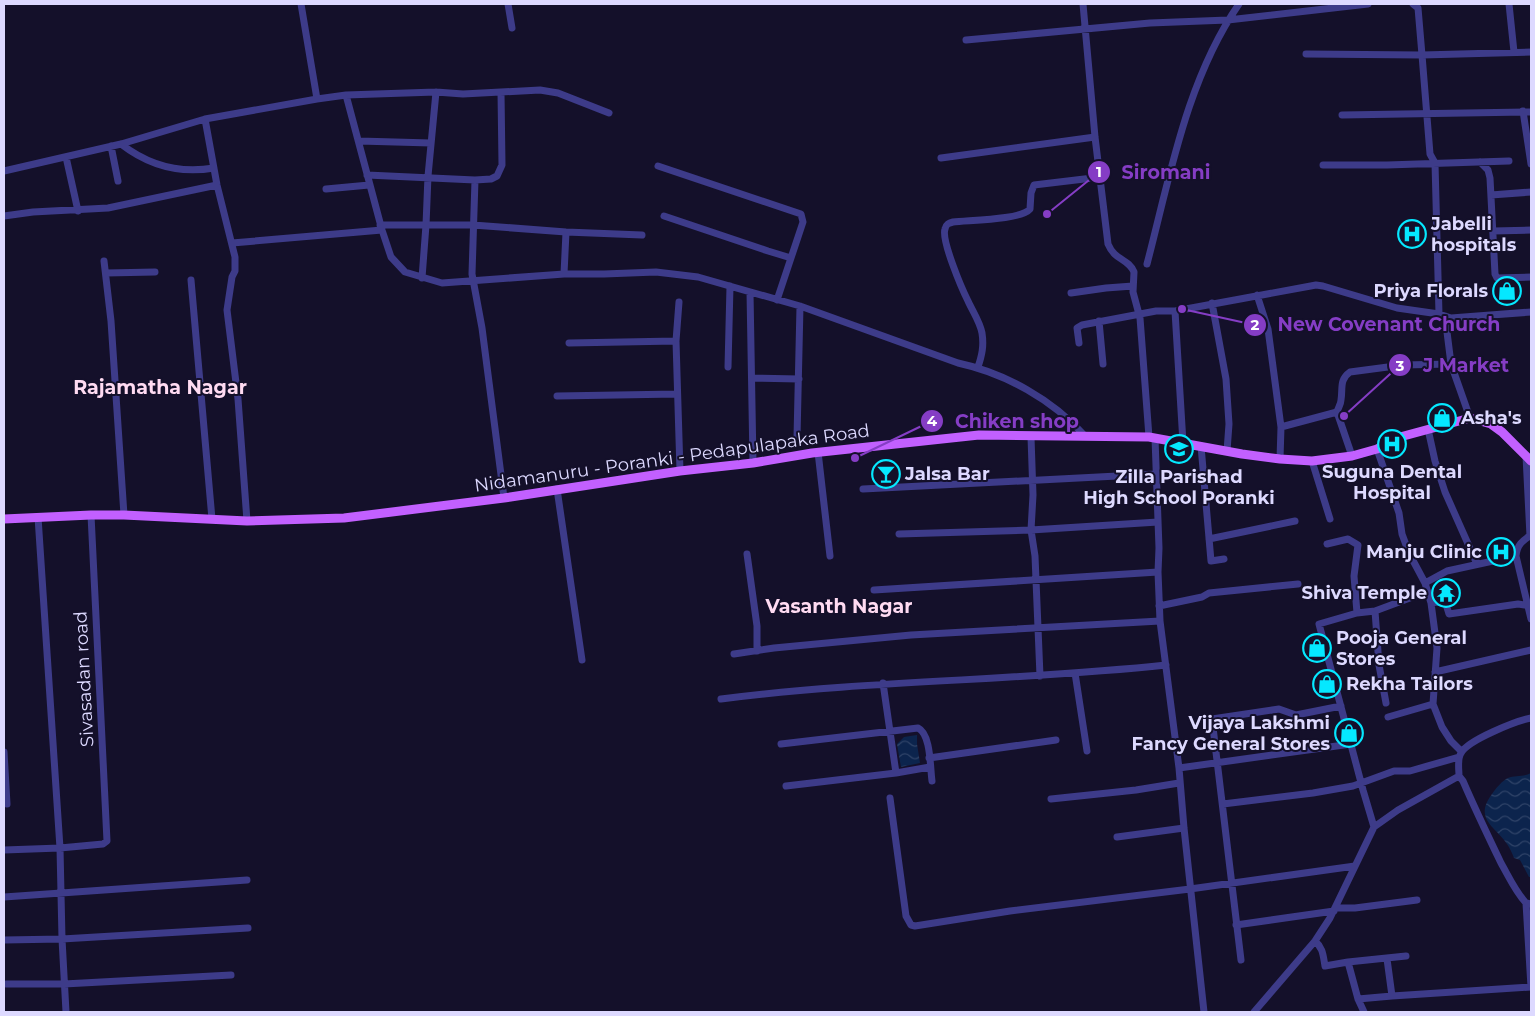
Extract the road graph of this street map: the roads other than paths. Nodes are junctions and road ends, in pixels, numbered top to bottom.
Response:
1 (301, 4) edge
2 (508, 4) edge
3 (1083, 4) edge
4 (1239, 4) edge
5 (1368, 4) edge
6 (1413, 4) edge
7 (1509, 4) edge
8 (1228, 20) junction
9 (512, 28) dead end
10 (1085, 29) junction
11 (966, 40) dead end
12 (1514, 52) junction
13 (1531, 52) edge
14 (1306, 54) dead end
15 (1422, 55) junction
16 (436, 92) junction
17 (501, 92) junction
18 (346, 95) junction
19 (317, 99) junction
20 (1523, 111) junction
21 (1531, 112) edge
22 (609, 113) dead end
23 (1427, 113) junction
24 (1342, 115) dead end
25 (205, 119) junction
26 (1095, 137) junction
27 (359, 141) junction
28 (431, 143) junction
29 (121, 144) junction
30 (111, 146) junction
31 (66, 157) junction
32 (941, 158) dead end
33 (1509, 161) dead end
34 (1480, 162) junction
35 (1435, 163) junction
36 (1531, 164) edge
37 (658, 166) dead end
38 (1323, 166) dead end
39 (214, 168) junction
40 (4, 171) edge
41 (367, 175) junction
42 (428, 176) junction
43 (1101, 177) junction
44 (475, 180) junction
45 (118, 181) dead end
46 (217, 185) junction
47 (370, 185) junction
48 (326, 188) dead end
49 (1531, 192) edge
50 (1491, 195) junction
51 (78, 211) junction
52 (4, 216) edge
53 (664, 216) dead end
54 (426, 225) junction
55 (473, 225) junction
56 (381, 228) junction
57 (1531, 230) edge
58 (1493, 231) junction
59 (566, 232) junction
60 (642, 235) dead end
61 (232, 243) junction
62 (791, 258) junction
63 (104, 261) dead end
64 (1147, 264) dead end
65 (155, 272) dead end
66 (106, 273) junction
67 (564, 274) junction
68 (1531, 277) edge
69 (422, 278) junction
70 (191, 280) dead end
71 (473, 282) junction
72 (730, 286) junction
73 (1133, 286) junction
74 (750, 292) junction
75 (1071, 292) dead end
76 (1256, 295) junction
77 (777, 300) junction
78 (678, 302) dead end
79 (1212, 303) junction
80 (800, 306) junction
81 (1176, 312) junction
82 (1531, 312) edge
83 (1138, 315) junction
84 (1442, 315) junction
85 (1099, 321) junction
86 (676, 341) junction
87 (569, 343) dead end
88 (1079, 343) dead end
89 (1103, 364) dead end
90 (1451, 364) junction
91 (728, 367) dead end
92 (978, 367) junction
93 (752, 378) junction
94 (799, 379) junction
95 (677, 394) junction
96 (557, 396) dead end
97 (1337, 412) junction
98 (1470, 418) junction
99 (1281, 427) junction
100 (1428, 429) junction
101 (1031, 436) junction
102 (1086, 436) junction
103 (797, 437) dead end
104 (1152, 438) junction
105 (1183, 443) junction
106 (1201, 446) junction
107 (1377, 449) junction
108 (1227, 451) junction
109 (818, 452) junction
110 (1352, 456) junction
111 (1280, 459) junction
112 (1529, 459) edge
113 (1312, 461) junction
114 (753, 463) junction
115 (680, 471) junction
116 (1156, 474) junction
117 (1033, 480) junction
118 (558, 489) junction
119 (862, 489) dead end
120 (504, 498) junction
121 (91, 515) junction
122 (124, 515) junction
123 (38, 517) junction
124 (4, 519) edge
125 (212, 519) junction
126 (1330, 519) dead end
127 (247, 521) junction
128 (1158, 522) junction
129 (1295, 522) dead end
130 (1031, 530) junction
131 (899, 534) dead end
132 (1531, 536) edge
133 (1209, 538) junction
134 (1327, 544) dead end
135 (747, 554) dead end
136 (830, 556) dead end
137 (1516, 556) junction
138 (1224, 559) dead end
139 (1477, 564) junction
140 (1158, 572) junction
141 (1036, 580) junction
142 (1425, 583) junction
143 (1298, 584) dead end
144 (874, 590) dead end
145 (1426, 592) junction
146 (1431, 603) junction
147 (1159, 606) junction
148 (1530, 606) edge
149 (1375, 611) junction
150 (1357, 613) junction
151 (1531, 619) edge
152 (1160, 621) junction
153 (1038, 627) junction
154 (1531, 650) edge
155 (757, 651) junction
156 (734, 654) dead end
157 (582, 660) dead end
158 (1166, 665) junction
159 (1435, 672) junction
160 (1075, 673) junction
161 (1040, 676) junction
162 (883, 683) junction
163 (721, 699) dead end
164 (1386, 702) dead end
165 (1433, 704) junction
166 (1341, 706) junction
167 (1388, 717) dead end
168 (1531, 718) edge
169 (890, 731) junction
170 (1056, 740) dead end
171 (780, 744) dead end
172 (1351, 744) junction
173 (1087, 751) dead end
174 (4, 752) edge
175 (1460, 754) junction
176 (929, 758) junction
177 (1218, 762) junction
178 (930, 767) junction
179 (1179, 768) junction
180 (896, 773) junction
181 (1459, 776) junction
182 (932, 781) dead end
183 (1179, 782) junction
184 (1361, 783) junction
185 (786, 786) dead end
186 (890, 798) dead end
187 (1051, 799) dead end
188 (7, 804) dead end
189 (1223, 804) junction
190 (1374, 827) junction
191 (1184, 828) junction
192 (1117, 836) dead end
193 (60, 848) junction
194 (4, 850) edge
195 (1355, 866) junction
196 (247, 880) dead end
197 (1232, 883) junction
198 (1190, 889) junction
199 (62, 893) junction
200 (4, 897) edge
201 (1417, 900) dead end
202 (1528, 904) edge
203 (1335, 910) junction
204 (1236, 925) junction
205 (248, 928) dead end
206 (62, 939) junction
207 (4, 940) edge
208 (1314, 940) junction
209 (1406, 956) dead end
210 (1387, 959) junction
211 (1241, 960) dead end
212 (1348, 962) junction
213 (231, 975) dead end
214 (6, 984) dead end
215 (64, 984) junction
216 (1531, 987) edge
217 (1392, 996) junction
218 (1358, 999) junction
219 (66, 1012) edge
220 (1204, 1012) edge
221 (1254, 1012) edge
222 (1364, 1012) edge

1 - 19 street
2 - 9 street
3 - 10 street
4 - 8 street
5 - 8 street
6 - 15 street
7 - 12 street
8 - 10 street
8 - 64 street
10 - 11 street
10 - 26 street
12 - 13 street
12 - 15 street
14 - 15 street
15 - 23 street
16 - 17 street
16 - 18 street
16 - 28 street
17 - 22 street
17 - 44 street
18 - 19 street
18 - 27 street
19 - 25 street
20 - 21 street
20 - 23 street
20 - 36 street
23 - 24 street
23 - 35 street
25 - 29 street
25 - 39 street
26 - 32 street
26 - 43 street
27 - 28 street
27 - 41 street
28 - 42 street
29 - 30 street
29 - 39 street
30 - 31 street
30 - 45 street
31 - 40 street
31 - 51 street
33 - 34 street
34 - 35 street
34 - 50 street
35 - 38 street
35 - 84 street
37 - 62 street
39 - 46 street
41 - 42 street
41 - 47 street
42 - 44 street
42 - 54 street
43 - 73 street
43 - 92 street
44 - 55 street
46 - 51 street
46 - 61 street
47 - 48 street
47 - 56 street
49 - 50 street
50 - 58 street
51 - 52 street
53 - 62 street
54 - 55 street
54 - 56 street
54 - 69 street
55 - 59 street
55 - 71 street
56 - 61 street
56 - 69 street
57 - 58 street
58 - 68 street
59 - 60 street
59 - 67 street
61 - 127 street
62 - 77 street
63 - 66 street
65 - 66 street
66 - 122 street
67 - 71 street
67 - 72 street
69 - 71 street
70 - 125 street
71 - 120 street
72 - 74 street
72 - 91 street
73 - 75 street
73 - 83 street
74 - 77 street
74 - 93 street
76 - 79 street
76 - 84 street
76 - 99 street
77 - 80 street
78 - 86 street
79 - 81 street
79 - 108 street
80 - 92 street
80 - 94 street
81 - 83 street
81 - 105 street
82 - 84 street
83 - 85 street
83 - 104 street
84 - 90 street
85 - 88 street
85 - 89 street
86 - 87 street
86 - 95 street
90 - 97 street
90 - 98 street
92 - 102 street
93 - 94 street
93 - 114 street
94 - 103 street
95 - 96 street
95 - 115 street
97 - 99 street
97 - 110 street
98 - 100 main road, Nidamanuru - Poranki - Pedapulapaka Road
98 - 112 main road
99 - 111 street
100 - 107 main road, Nidamanuru - Poranki - Pedapulapaka Road
100 - 139 street
101 - 102 main road, Nidamanuru - Poranki - Pedapulapaka Road
101 - 109 main road, Nidamanuru - Poranki - Pedapulapaka Road
101 - 117 street
102 - 104 main road, Nidamanuru - Poranki - Pedapulapaka Road
104 - 105 main road, Nidamanuru - Poranki - Pedapulapaka Road
104 - 116 street
105 - 106 main road, Nidamanuru - Poranki - Pedapulapaka Road
106 - 108 main road, Nidamanuru - Poranki - Pedapulapaka Road
106 - 133 street
107 - 110 main road, Nidamanuru - Poranki - Pedapulapaka Road
107 - 142 street
108 - 111 main road, Nidamanuru - Poranki - Pedapulapaka Road
109 - 114 main road, Nidamanuru - Poranki - Pedapulapaka Road
109 - 136 street
110 - 113 main road, Nidamanuru - Poranki - Pedapulapaka Road
111 - 113 main road, Nidamanuru - Poranki - Pedapulapaka Road
112 - 132 street
113 - 126 street
114 - 115 main road, Nidamanuru - Poranki - Pedapulapaka Road
115 - 118 main road, Nidamanuru - Poranki - Pedapulapaka Road
116 - 117 street
116 - 128 street
117 - 119 street
117 - 130 street
118 - 120 main road, Nidamanuru - Poranki - Pedapulapaka Road
118 - 157 street
120 - 127 main road, Nidamanuru - Poranki - Pedapulapaka Road
121 - 122 main road, Nidamanuru - Poranki - Pedapulapaka Road
121 - 123 main road, Nidamanuru - Poranki - Pedapulapaka Road
121 - 193 street, Sivasadan road
122 - 125 main road, Nidamanuru - Poranki - Pedapulapaka Road
123 - 124 main road, Nidamanuru - Poranki - Pedapulapaka Road
123 - 193 street
125 - 127 main road, Nidamanuru - Poranki - Pedapulapaka Road
128 - 130 street
128 - 140 street
129 - 133 street
130 - 131 street
130 - 141 street
132 - 137 street
133 - 138 street
134 - 150 street
135 - 155 street
137 - 139 street
137 - 148 street
139 - 142 street
140 - 141 street
140 - 147 street
141 - 144 street
141 - 153 street
142 - 145 street
143 - 147 street
145 - 146 street
145 - 149 street
146 - 148 street
146 - 159 street
147 - 152 street
148 - 151 street
149 - 150 street
149 - 164 street
150 - 166 street
152 - 153 street
152 - 158 street
153 - 155 street
153 - 161 street
154 - 159 street
155 - 156 street
158 - 160 street
158 - 179 street
159 - 165 street
160 - 161 street
160 - 173 street
161 - 162 street
162 - 163 street
162 - 169 street
165 - 167 street
165 - 175 street
166 - 172 street
166 - 177 street
168 - 175 street
169 - 171 street
169 - 176 street
169 - 180 street
170 - 176 street
172 - 177 street
172 - 184 street
174 - 188 street
175 - 181 street
175 - 184 street
176 - 178 street
177 - 179 street
177 - 189 street
178 - 180 street
178 - 182 street
179 - 183 street
180 - 185 street
181 - 190 street
181 - 202 street
183 - 187 street
183 - 191 street
184 - 189 street
184 - 190 street
186 - 198 street
189 - 197 street
190 - 195 street
191 - 192 street
191 - 198 street
193 - 194 street
193 - 199 street
195 - 197 street
195 - 203 street
196 - 199 street
197 - 198 street
197 - 204 street
198 - 220 street
199 - 200 street
199 - 206 street
201 - 203 street
202 - 216 street
203 - 204 street
203 - 208 street
204 - 211 street
205 - 206 street
206 - 207 street
206 - 215 street
208 - 212 street
208 - 221 street
209 - 210 street
210 - 212 street
210 - 217 street
212 - 218 street
213 - 215 street
214 - 215 street
215 - 219 street
216 - 217 street
217 - 218 street
218 - 222 street

